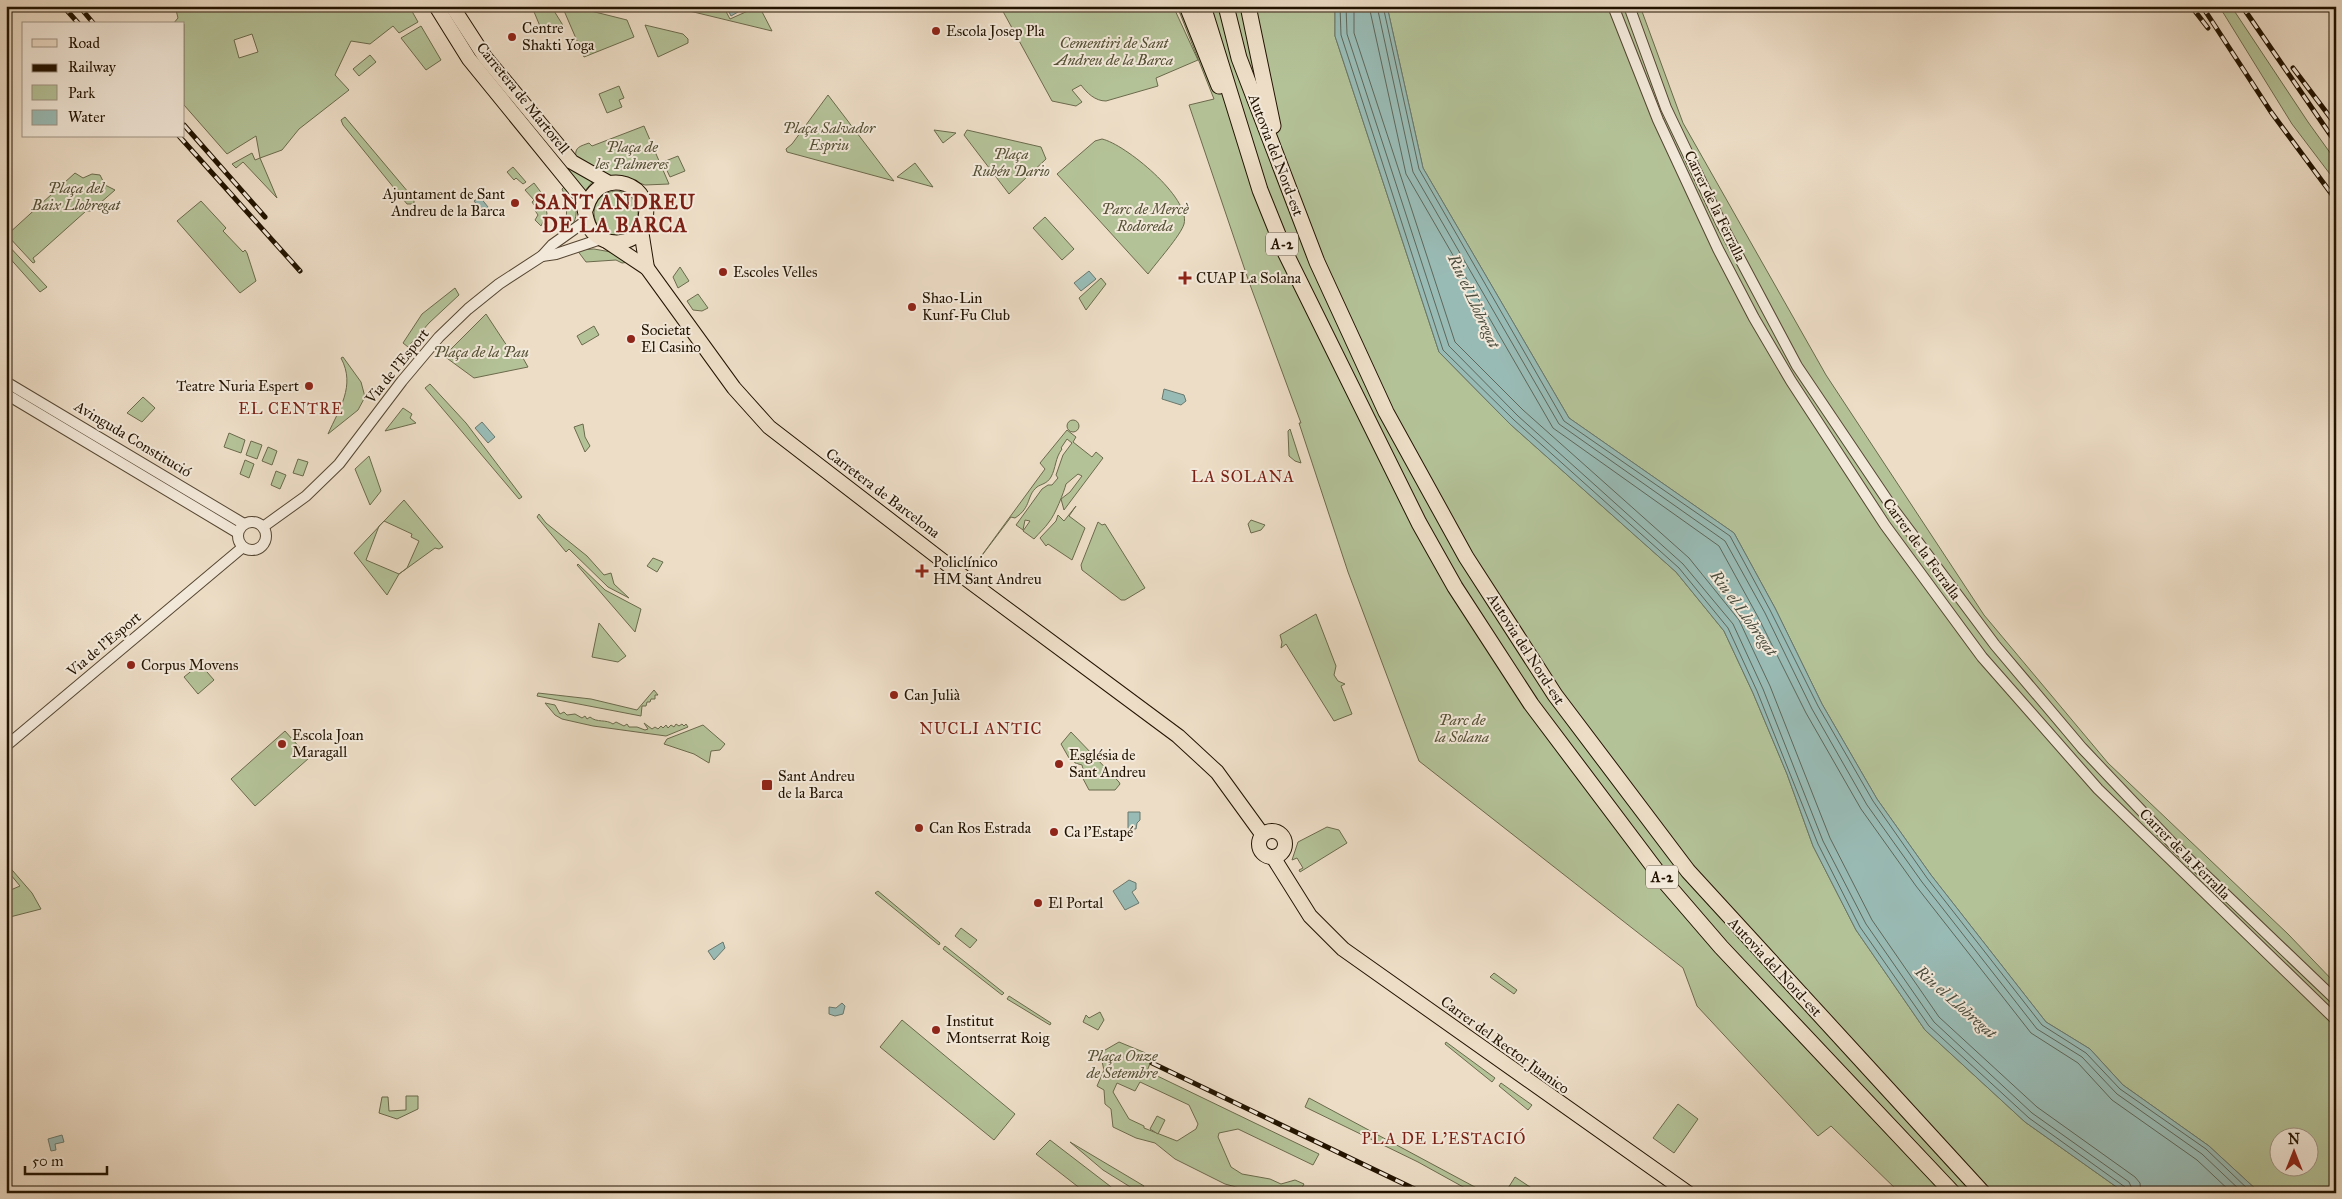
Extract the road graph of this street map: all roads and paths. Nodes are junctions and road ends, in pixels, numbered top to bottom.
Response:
1 (436, 6) edge
2 (452, 6) edge
3 (1187, 6) edge
4 (1203, 6) edge
5 (1226, 6) edge
6 (1248, 6) edge
7 (1612, 6) edge
8 (1629, 6) edge
9 (1245, 146) junction
10 (1283, 171) junction
11 (609, 183) junction
12 (586, 215) junction
13 (641, 230) junction
14 (605, 240) junction
15 (542, 256) junction
16 (647, 268) junction
17 (6, 382) edge
18 (6, 394) edge
19 (244, 524) junction
20 (263, 527) junction
21 (238, 533) junction
22 (243, 547) junction
23 (6, 746) edge
24 (1262, 834) junction
25 (1273, 857) junction
26 (2336, 1000) edge
27 (2336, 1020) edge
28 (1688, 1193) edge
29 (1953, 1193) edge
30 (1983, 1193) edge

1 - 12 main road, Carretera de Martorell
2 - 11 main road, Carretera de Martorell
3 - 9 highway
4 - 9 highway, Autovia del Nord-est / A-2
5 - 10 highway, Autovia del Nord-est / A-2
6 - 10 highway
7 - 27 street, Carrer de la Ferralla
8 - 26 street, Carrer de la Ferralla
9 - 29 highway, Autovia del Nord-est / A-2
10 - 30 highway, Autovia del Nord-est / A-2
11 - 12 main road
11 - 13 main road, Carretera de Martorell
12 - 14 main road, Carretera de Martorell
12 - 15 street, Via de l'Esport
13 - 14 main road
13 - 16 main road, Carretera de Barcelona
14 - 15 street, Via de l'Esport
14 - 16 main road, Carretera de Barcelona
15 - 20 street, Via de l'Esport
16 - 24 main road, Carretera de Barcelona
17 - 19 street, Avinguda Constitució
18 - 21 street, Avinguda Constitució
19 - 20 street
19 - 21 street
20 - 22 street, Via de l'Esport
21 - 22 street
22 - 23 street, Via de l'Esport
24 - 25 main road
24 - 25 main road
25 - 28 main road, Carrer del Rector Juanico

